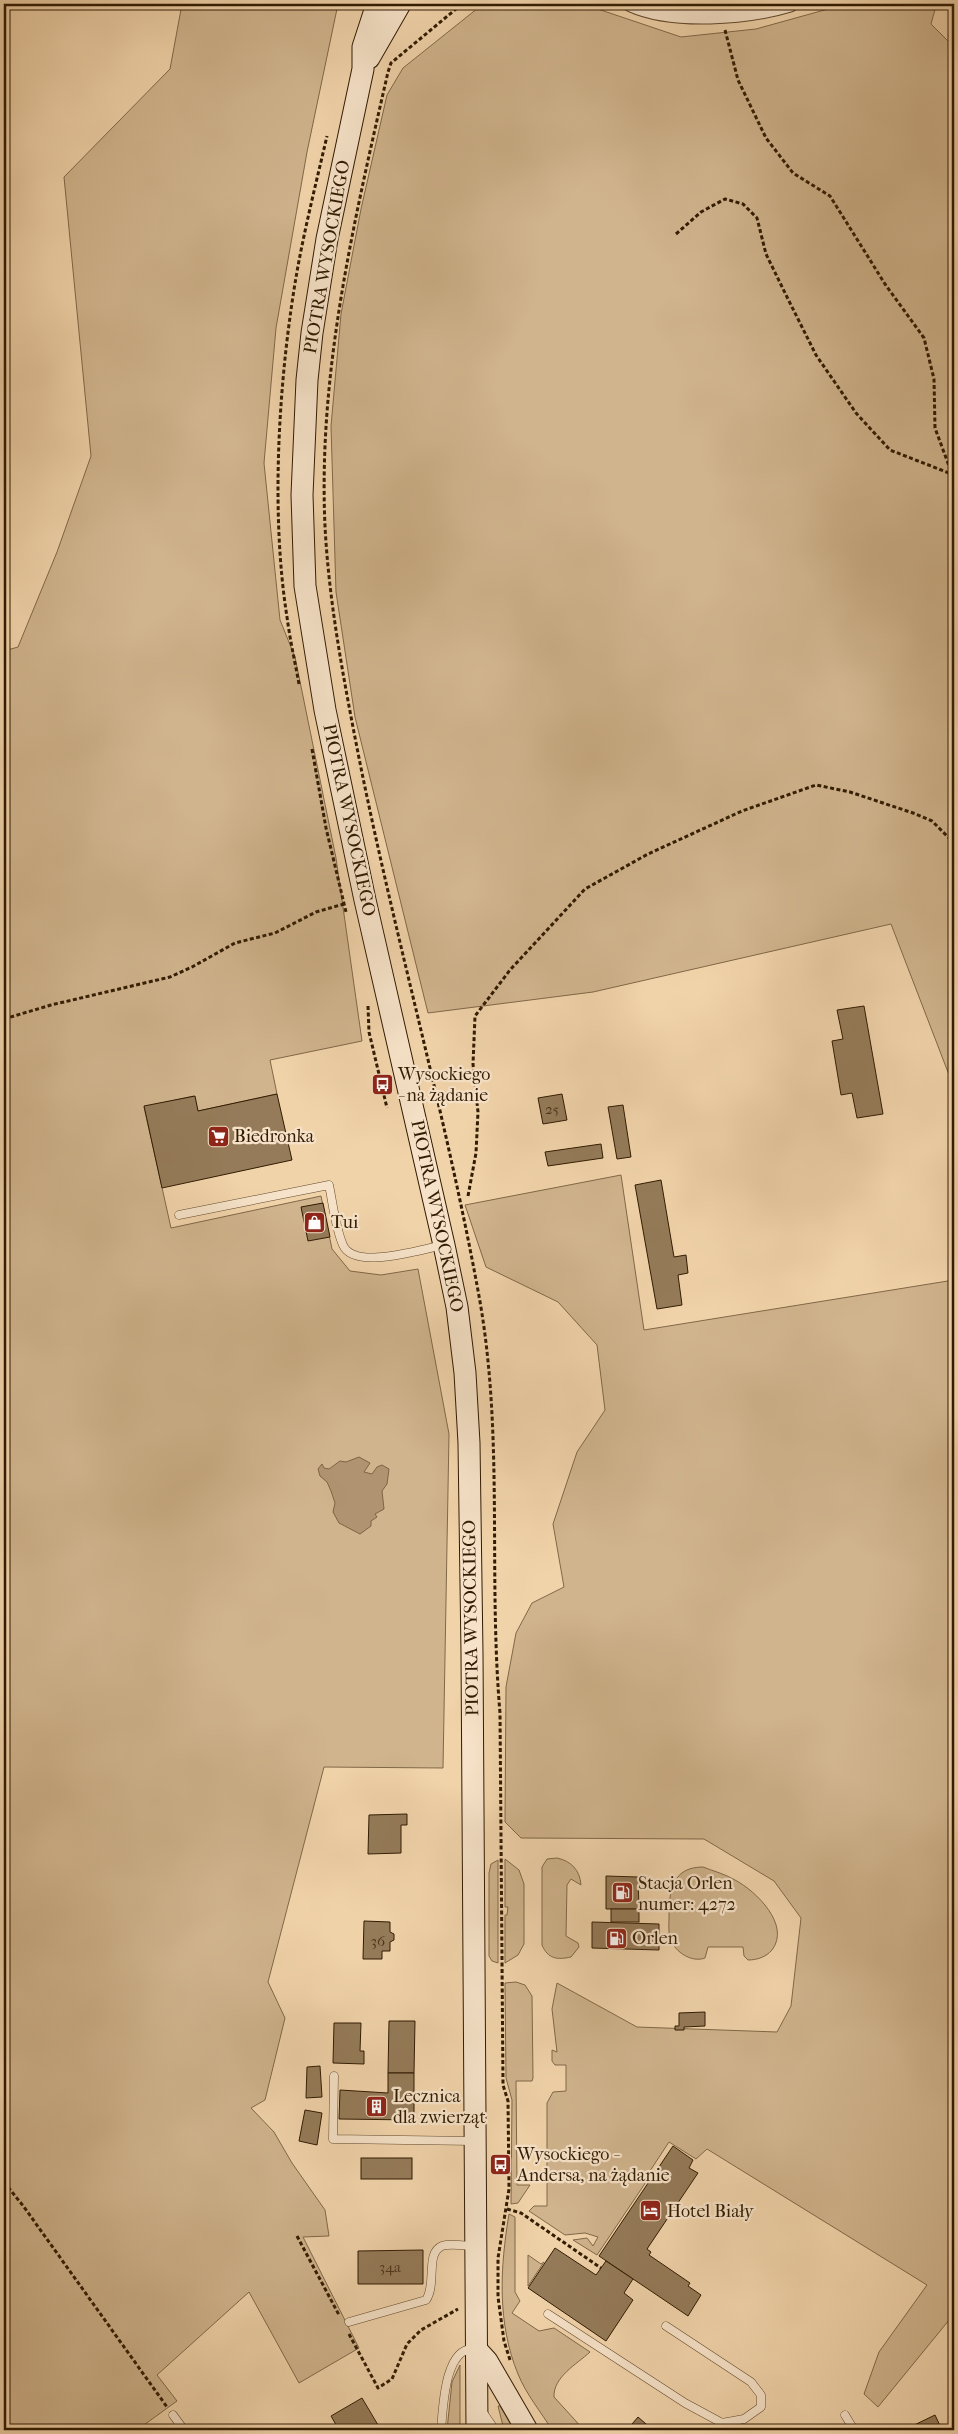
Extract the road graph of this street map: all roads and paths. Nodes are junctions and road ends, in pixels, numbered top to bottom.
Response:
1 (377, 4) edge
2 (400, 4) edge
3 (631, 4) edge
4 (790, 4) edge
5 (947, 4) edge
6 (722, 15) junction
7 (954, 16) edge
8 (363, 70) junction
9 (676, 234) dead end
10 (953, 474) edge
11 (954, 843) edge
12 (366, 900) junction
13 (4, 1019) edge
14 (375, 1054) dead end
15 (387, 1108) dead end
16 (468, 1196) dead end
17 (179, 1215) dead end
18 (444, 1245) junction
19 (334, 2076) dead end
20 (474, 2141) junction
21 (4, 2182) edge
22 (507, 2209) dead end
23 (474, 2246) junction
24 (601, 2268) dead end
25 (548, 2314) dead end
26 (349, 2322) dead end
27 (666, 2326) dead end
28 (476, 2349) junction
29 (477, 2403) junction
30 (173, 2415) joint
31 (845, 2415) dead end
32 (184, 2430) edge
33 (441, 2430) edge
34 (477, 2430) edge
35 (495, 2430) edge
36 (527, 2430) edge
37 (854, 2430) edge

1 - 8 street, PIOTRA WYSOCKIEGO
2 - 8 street, PIOTRA WYSOCKIEGO
3 - 6 street
4 - 6 street
5 - 7 path
6 - 10 path
8 - 12 street, PIOTRA WYSOCKIEGO
9 - 10 path
11 - 16 path
12 - 13 path
12 - 18 street, PIOTRA WYSOCKIEGO
14 - 15 path
17 - 18 lane
18 - 20 street, PIOTRA WYSOCKIEGO
19 - 20 lane
20 - 23 street, PIOTRA WYSOCKIEGO
21 - 30 path
22 - 24 path
23 - 26 lane
23 - 28 street, PIOTRA WYSOCKIEGO
25 - 27 lane
28 - 29 street, PIOTRA WYSOCKIEGO
28 - 33 lane
28 - 36 street
29 - 34 street, PIOTRA WYSOCKIEGO
29 - 35 lane
30 - 32 lane
31 - 37 lane

